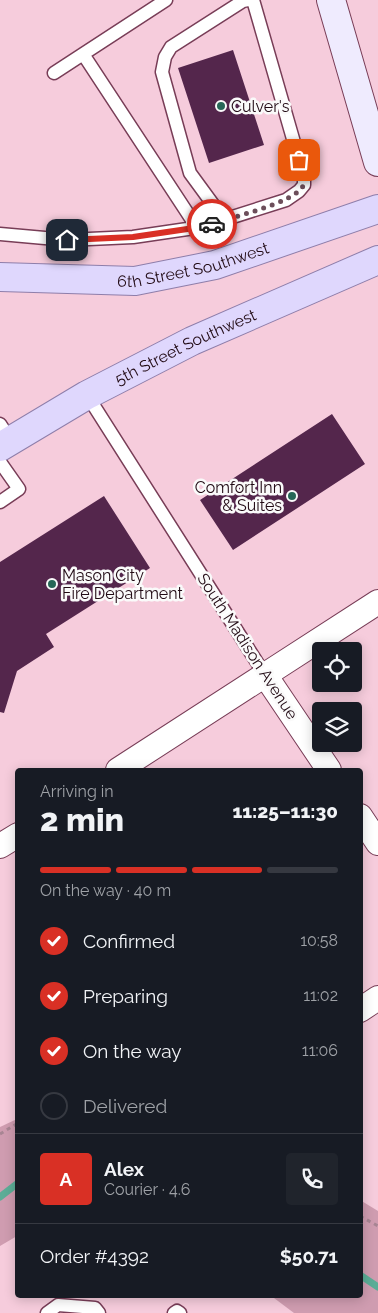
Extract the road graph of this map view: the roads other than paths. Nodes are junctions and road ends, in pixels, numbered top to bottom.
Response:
1 (166, 0) edge
2 (248, 0) edge
3 (253, 0) edge
4 (331, 0) edge
5 (84, 54) junction
6 (54, 73) dead end
7 (378, 162) edge
8 (378, 209) edge
9 (222, 220) junction
10 (192, 228) junction
11 (0, 234) edge
12 (378, 260) edge
13 (0, 277) edge
14 (87, 396) junction
15 (3, 443) edge
16 (0, 502) edge
17 (378, 602) edge
18 (265, 675) junction
19 (121, 768) edge
20 (328, 768) edge
21 (363, 820) edge
22 (15, 837) edge
23 (378, 843) edge
24 (0, 846) edge
25 (378, 998) edge
26 (363, 1008) edge
27 (47, 1313) edge
28 (99, 1313) edge
29 (174, 1313) edge
30 (180, 1313) edge

1 - 5 lane
2 - 9 lane
3 - 9 lane
4 - 7 main road
5 - 6 lane
5 - 10 lane
8 - 13 main road, 6th Street Southwest
9 - 10 lane
10 - 11 lane
12 - 14 main road, 5th Street Southwest
14 - 15 main road, 5th Street Southwest
14 - 18 lane, South Madison Avenue
15 - 16 lane
17 - 18 street
18 - 19 street
18 - 20 street, South Madison Avenue
21 - 23 street
22 - 24 street
25 - 26 street
27 - 28 lane
29 - 30 lane

